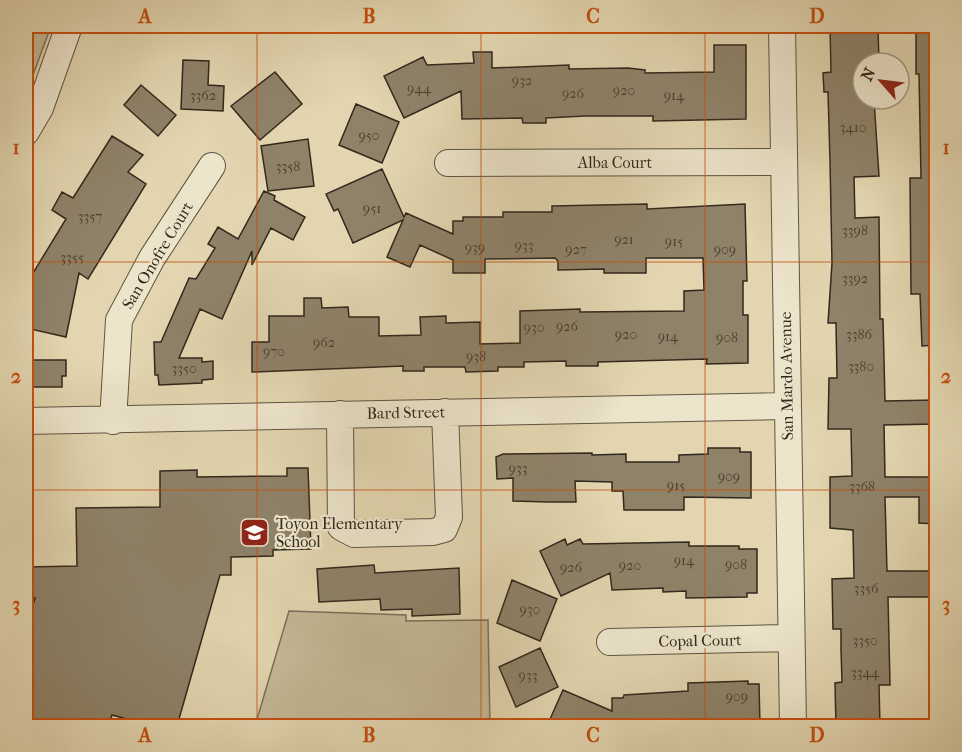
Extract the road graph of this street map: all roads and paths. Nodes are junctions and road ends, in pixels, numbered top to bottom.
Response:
1 (69, 26) edge
2 (782, 26) edge
3 (26, 132) edge
4 (783, 162) junction
5 (447, 163) dead end
6 (212, 166) dead end
7 (786, 406) junction
8 (445, 412) junction
9 (340, 414) junction
10 (26, 421) edge
11 (113, 421) junction
12 (790, 638) junction
13 (610, 642) dead end
14 (793, 726) edge

1 - 3 street
2 - 4 street, San Mardo Avenue
4 - 5 street, Alba Court
4 - 7 street, San Mardo Avenue
6 - 11 street, San Onofre Court
7 - 8 street, Bard Street
7 - 12 street, San Mardo Avenue
8 - 9 street, Bard Street
8 - 9 street
9 - 11 street, Bard Street
10 - 11 street, Bard Street
12 - 13 street, Copal Court
12 - 14 street, San Mardo Avenue

